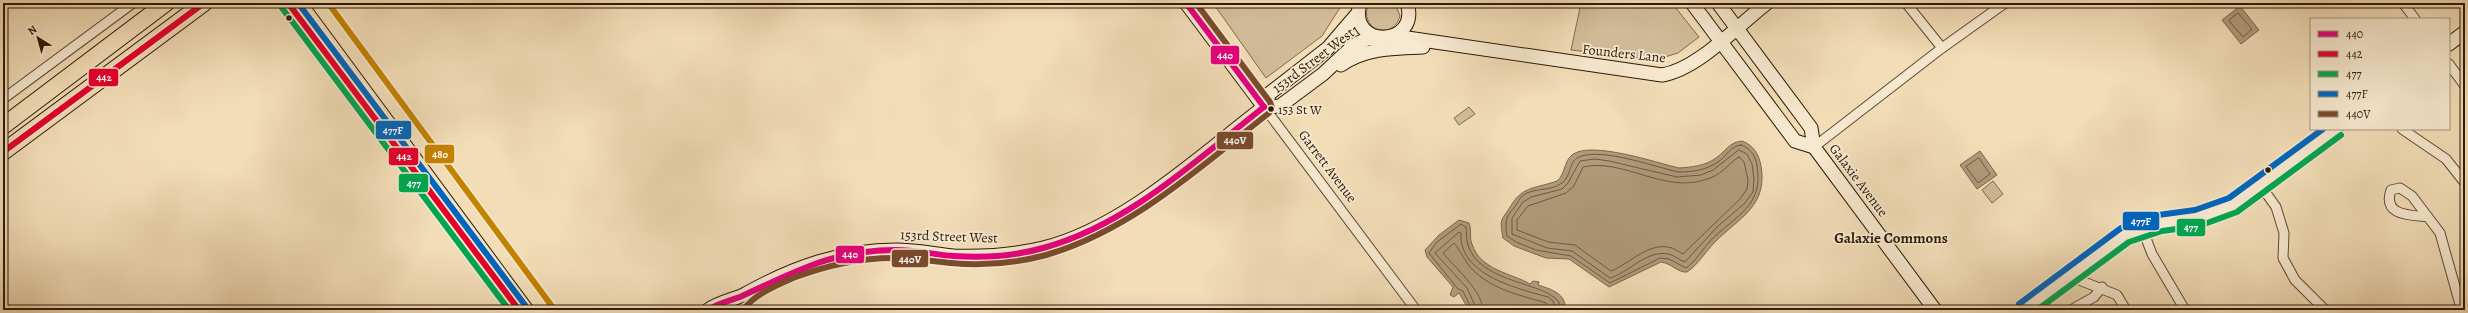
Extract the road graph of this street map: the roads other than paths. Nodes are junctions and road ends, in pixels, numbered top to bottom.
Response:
1 (132, 3) edge
2 (166, 3) edge
3 (204, 3) edge
4 (288, 3) edge
5 (318, 3) edge
6 (1186, 3) edge
7 (1408, 3) edge
8 (1692, 3) edge
9 (1718, 3) edge
10 (1768, 3) edge
11 (1906, 3) edge
12 (2005, 3) edge
13 (2404, 3) edge
14 (1359, 8) edge
15 (2414, 18) edge
16 (1736, 27) junction
17 (2465, 32) edge
18 (1394, 36) junction
19 (1381, 38) junction
20 (1721, 40) junction
21 (2450, 43) edge
22 (1453, 46) junction
23 (1942, 48) junction
24 (2450, 65) edge
25 (1323, 74) junction
26 (2465, 86) edge
27 (3, 100) edge
28 (1264, 107) junction
29 (3, 126) edge
30 (2335, 130) edge
31 (2403, 130) edge
32 (1814, 147) junction
33 (3, 152) edge
34 (2465, 183) edge
35 (2261, 186) junction
36 (2428, 217) dead end
37 (2142, 228) junction
38 (2070, 276) junction
39 (2102, 288) junction
40 (742, 296) junction
41 (2460, 308) edge
42 (519, 310) edge
43 (545, 310) edge
44 (708, 310) edge
45 (733, 310) edge
46 (1416, 310) edge
47 (1935, 310) edge
48 (2024, 310) edge
49 (2071, 310) edge
50 (2126, 310) edge
51 (2185, 310) edge
52 (2325, 310) edge

1 - 27 street
2 - 29 highway
3 - 33 highway
4 - 42 main road
5 - 43 main road
6 - 28 street, Garrett Avenue
7 - 18 street
8 - 20 street, Galaxie Avenue
9 - 16 street, Galaxie Avenue
10 - 16 street, Founders Lane
11 - 23 street
12 - 23 street
13 - 15 street
14 - 19 street
14 - 28 street, 153rd Street West
16 - 20 street, Founders Lane
16 - 32 street, Galaxie Avenue
17 - 21 street
18 - 19 street, 153rd Street West
18 - 22 street, Founders Lane
19 - 25 street, 153rd Street West
20 - 22 street, Founders Lane
20 - 32 street, Galaxie Avenue
22 - 25 street, Founders Lane
23 - 32 street
24 - 26 street
25 - 28 street, 153rd Street West
28 - 40 street, 153rd Street West
28 - 46 street, Garrett Avenue
30 - 35 street
31 - 34 street
32 - 47 street, Galaxie Avenue
35 - 37 street
35 - 52 street
36 - 41 street
37 - 38 street
37 - 51 street
38 - 39 street
38 - 48 street
39 - 49 street
39 - 50 street
40 - 44 street, 153rd Street West
40 - 45 street, 153rd Street West

